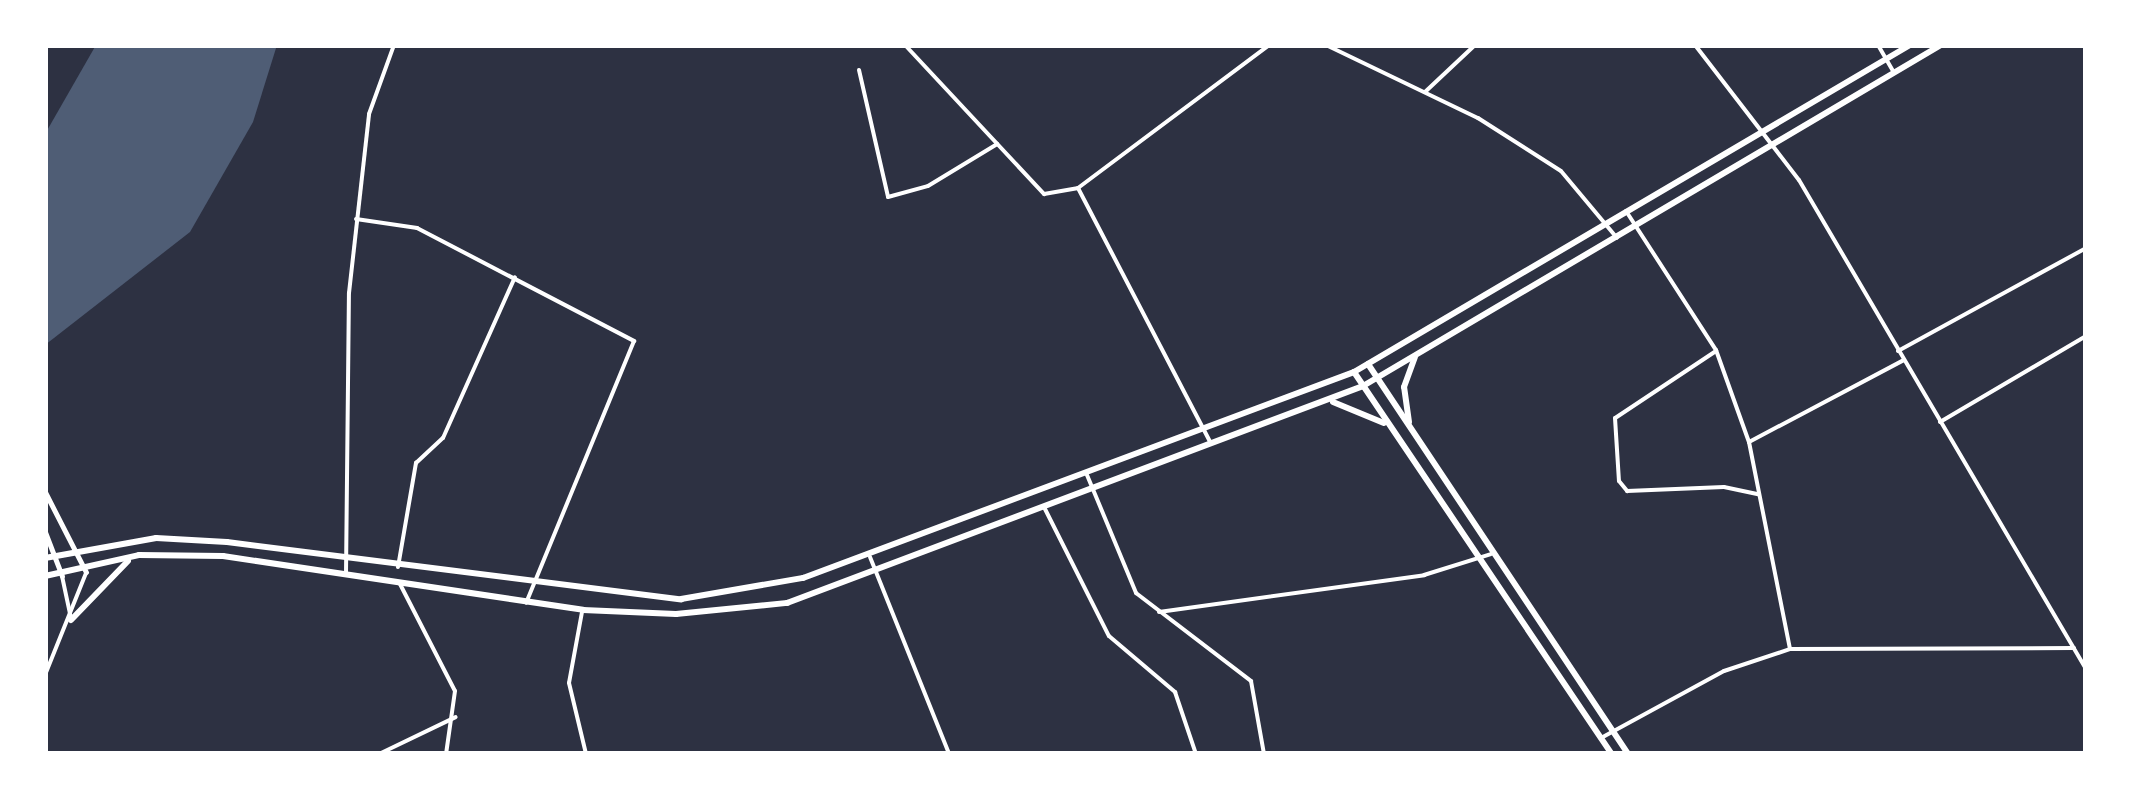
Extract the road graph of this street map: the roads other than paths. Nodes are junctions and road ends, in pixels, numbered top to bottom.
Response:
1 (394, 45) edge
2 (905, 45) edge
3 (1269, 45) edge
4 (1326, 45) edge
5 (1475, 45) edge
6 (1695, 45) edge
7 (1878, 45) edge
8 (1910, 45) edge
9 (1942, 45) edge
10 (1886, 59) junction
11 (859, 70) dead end
12 (1894, 73) junction
13 (1425, 92) junction
14 (1760, 134) junction
15 (997, 144) junction
16 (1774, 145) junction
17 (1078, 188) junction
18 (1626, 212) junction
19 (356, 219) junction
20 (1608, 223) junction
21 (1640, 225) junction
22 (1617, 239) junction
23 (2086, 248) edge
24 (514, 276) junction
25 (2086, 336) edge
26 (1716, 350) junction
27 (1898, 351) junction
28 (1415, 356) junction
29 (1904, 360) junction
30 (1368, 364) junction
31 (1354, 372) junction
32 (1377, 378) junction
33 (1363, 386) junction
34 (1327, 402) junction
35 (1940, 422) junction
36 (1205, 426) junction
37 (1413, 433) junction
38 (1399, 440) junction
39 (1750, 442) junction
40 (1211, 444) junction
41 (1087, 474) junction
42 (1093, 490) junction
43 (45, 492) edge
44 (1758, 494) junction
45 (1046, 509) junction
46 (45, 532) edge
47 (80, 549) junction
48 (139, 554) junction
49 (1492, 554) junction
50 (49, 556) edge
51 (349, 558) junction
52 (870, 558) junction
53 (1481, 560) junction
54 (398, 567) junction
55 (86, 572) junction
56 (346, 574) junction
57 (45, 576) edge
58 (62, 576) junction
59 (878, 576) junction
60 (400, 584) junction
61 (529, 585) junction
62 (526, 602) junction
63 (583, 610) junction
64 (1159, 612) junction
65 (70, 620) junction
66 (2074, 648) junction
67 (1790, 649) junction
68 (2086, 669) edge
69 (45, 675) edge
70 (457, 716) junction
71 (1613, 730) junction
72 (1601, 738) junction
73 (379, 754) edge
74 (446, 754) edge
75 (586, 754) edge
76 (949, 754) edge
77 (1196, 754) edge
78 (1264, 754) edge
79 (1612, 754) edge
80 (1628, 754) edge

1 - 19 street
2 - 15 street
3 - 17 street
4 - 13 street
5 - 13 street
6 - 14 street
7 - 10 street
8 - 10 highway
9 - 12 highway
10 - 12 street
10 - 14 highway
11 - 15 street
12 - 16 highway
13 - 20 street
14 - 16 street
14 - 18 highway
15 - 17 street
16 - 21 highway
16 - 27 street
17 - 36 street
18 - 20 highway
18 - 21 street
19 - 24 street
19 - 51 street
20 - 22 street
20 - 30 highway
21 - 22 highway
21 - 26 street
22 - 28 highway
23 - 27 street
24 - 54 street
24 - 61 street
25 - 35 street
26 - 39 street
26 - 44 street
27 - 29 street
28 - 32 highway
28 - 37 highway
29 - 35 street
29 - 39 street
30 - 31 highway
30 - 32 highway
31 - 33 highway
31 - 36 highway
32 - 33 highway
32 - 37 highway
33 - 34 highway
33 - 38 highway
34 - 38 highway
34 - 40 highway
35 - 66 street
36 - 40 street
36 - 41 highway
37 - 49 highway
38 - 53 highway
39 - 44 street
40 - 42 highway
41 - 42 street
41 - 52 highway
42 - 45 highway
42 - 64 street
43 - 47 street
44 - 67 street
45 - 59 highway
45 - 77 street
46 - 50 street
47 - 50 highway
47 - 51 highway
47 - 55 street
48 - 55 highway
48 - 56 highway
48 - 65 highway
49 - 53 street
49 - 71 highway
50 - 58 street
51 - 54 highway
51 - 56 street
52 - 59 street
52 - 61 highway
53 - 64 street
53 - 72 highway
54 - 61 highway
55 - 58 highway
55 - 65 street
56 - 60 highway
57 - 58 highway
58 - 65 street
59 - 63 highway
59 - 76 street
60 - 62 highway
60 - 70 street
61 - 62 street
62 - 63 highway
63 - 75 street
64 - 78 street
65 - 69 street
66 - 67 street
66 - 68 street
67 - 71 street
70 - 73 street
70 - 74 street
71 - 72 street
71 - 80 highway
72 - 79 highway

